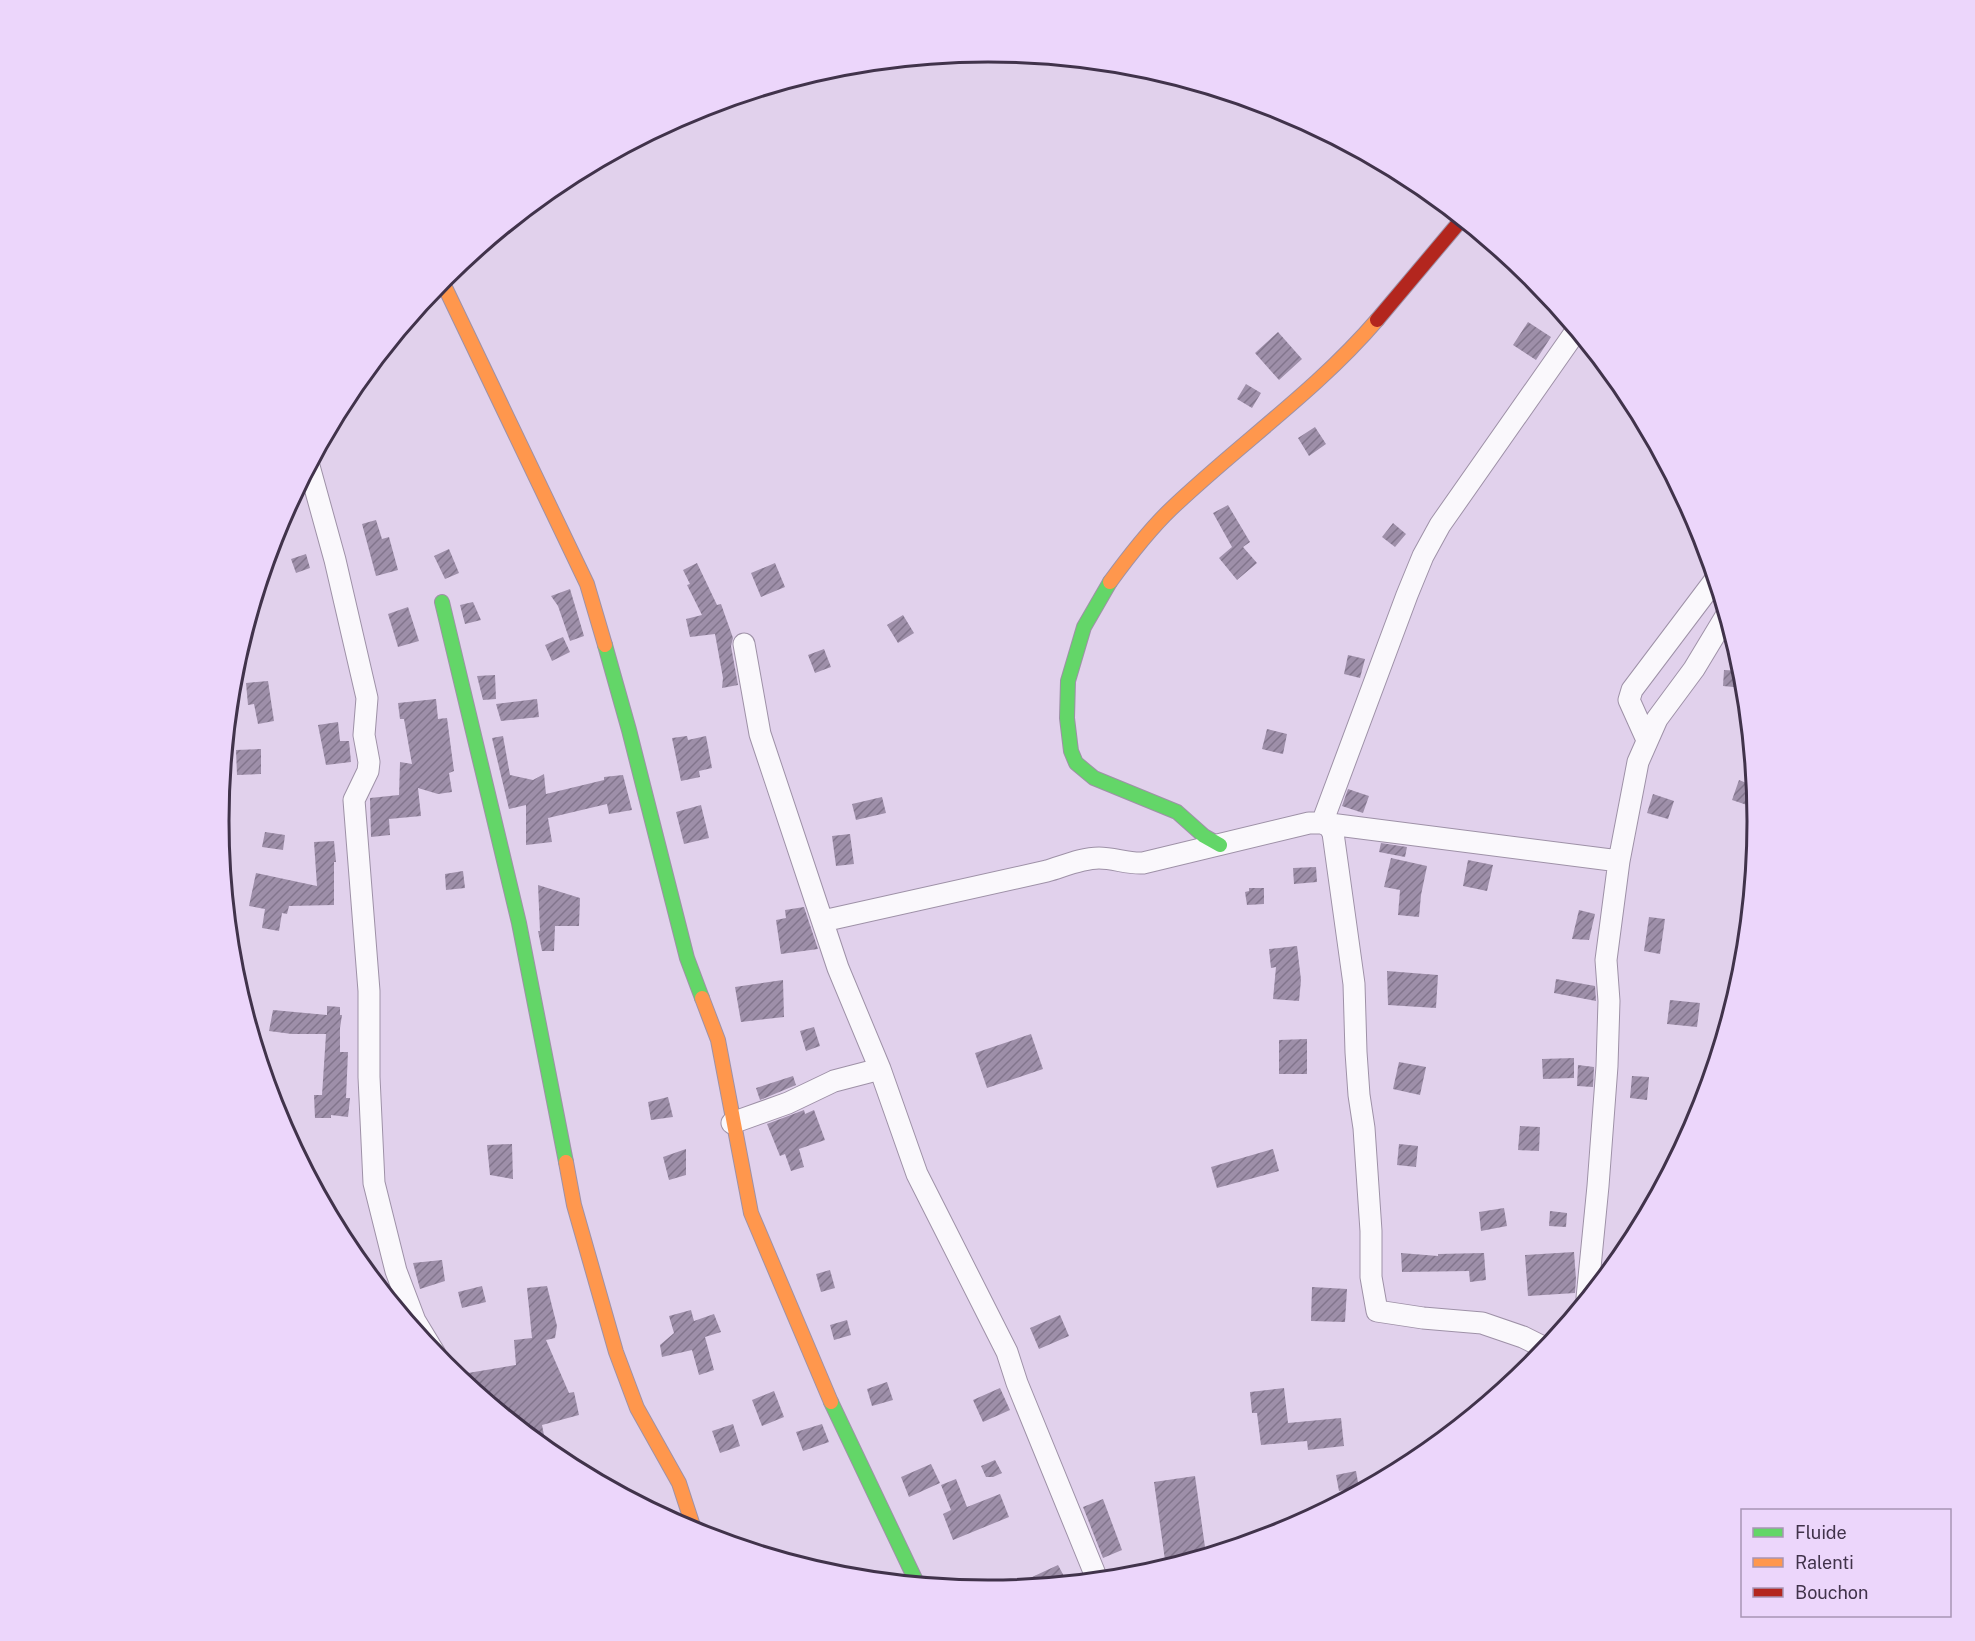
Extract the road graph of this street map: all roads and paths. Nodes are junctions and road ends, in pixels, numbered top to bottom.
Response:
1 (1457, 224) edge
2 (446, 289) edge
3 (1572, 337) edge
4 (312, 476) edge
5 (1709, 587) edge
6 (442, 603) dead end
7 (1721, 624) edge
8 (744, 644) dead end
9 (1647, 740) junction
10 (1322, 823) junction
11 (1220, 845) junction
12 (1619, 861) junction
13 (823, 921) junction
14 (880, 1069) junction
15 (732, 1124) junction
16 (1587, 1286) edge
17 (413, 1317) edge
18 (1537, 1344) edge
19 (691, 1519) edge
20 (1094, 1572) edge
21 (914, 1576) edge

1 - 11 street
2 - 15 street
3 - 10 street
4 - 17 street
5 - 9 street
6 - 19 street
7 - 9 street
8 - 13 street
9 - 12 street
10 - 11 street
10 - 12 street
10 - 18 street
11 - 13 street
12 - 16 street
13 - 14 street
14 - 15 street
14 - 20 street
15 - 21 street

